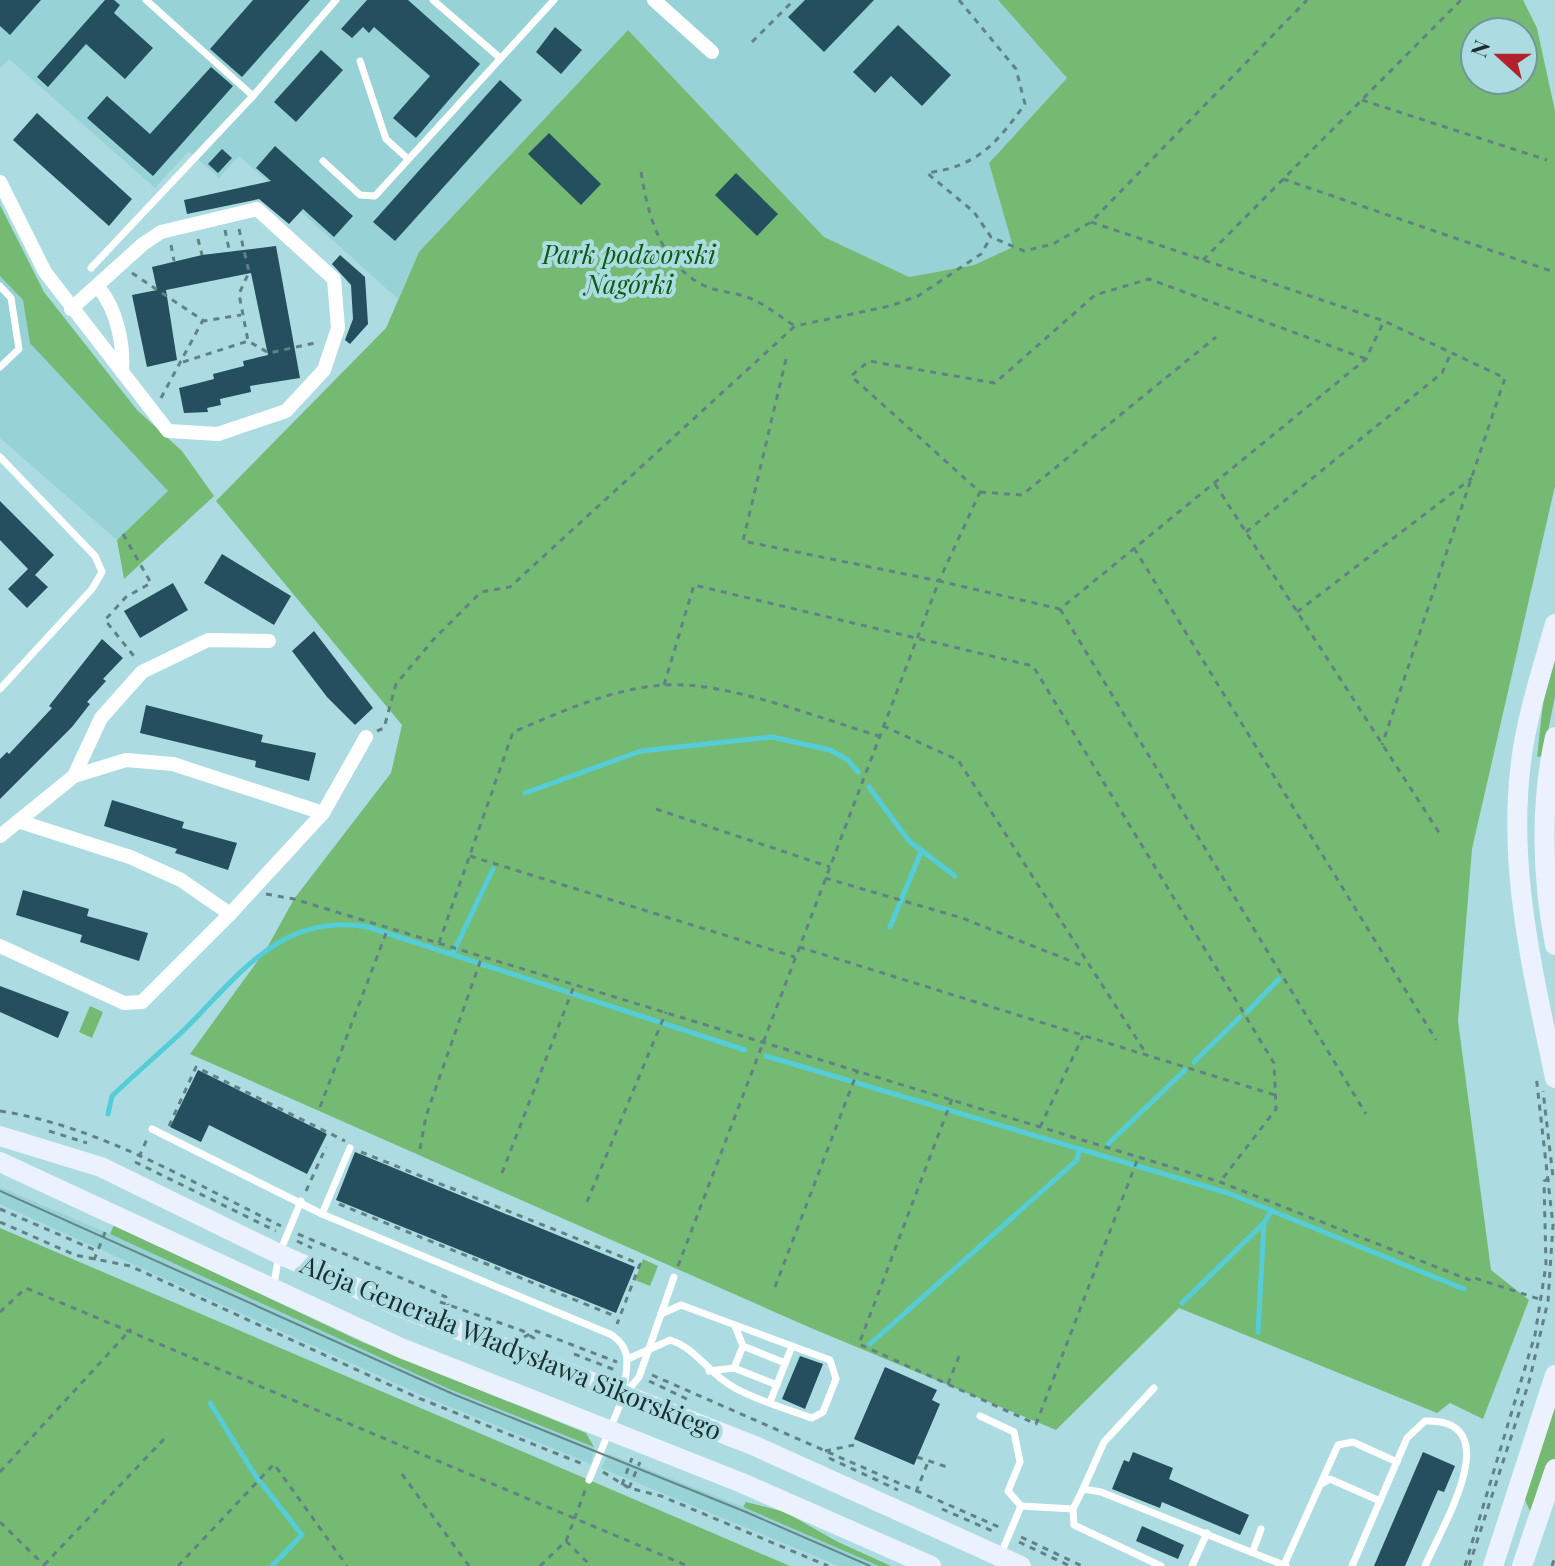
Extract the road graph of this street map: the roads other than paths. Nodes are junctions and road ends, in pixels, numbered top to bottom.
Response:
1 (146, 0) edge
2 (336, 0) edge
3 (433, 0) edge
4 (554, 0) edge
5 (654, 0) edge
6 (712, 52) dead end
7 (499, 57) junction
8 (360, 61) dead end
9 (253, 96) junction
10 (408, 159) junction
11 (323, 161) dead end
12 (0, 182) edge
13 (91, 268) dead end
14 (0, 286) edge
15 (98, 287) junction
16 (71, 309) junction
17 (0, 367) edge
18 (122, 372) junction
19 (0, 457) edge
20 (1555, 624) edge
21 (269, 641) dead end
22 (0, 689) edge
23 (366, 737) road end
24 (1555, 737) edge
25 (74, 776) junction
26 (323, 813) junction
27 (18, 821) junction
28 (0, 836) edge
29 (230, 914) junction
30 (1555, 945) edge
31 (0, 946) edge
32 (1551, 1025) edge
33 (1547, 1076) edge
34 (152, 1129) dead end
35 (0, 1136) edge
36 (350, 1148) road end
37 (0, 1162) edge
38 (301, 1201) junction
39 (322, 1214) junction
40 (285, 1240) junction
41 (674, 1277) road end
42 (274, 1290) junction
43 (661, 1314) junction
44 (735, 1325) junction
45 (743, 1346) junction
46 (792, 1346) junction
47 (648, 1350) junction
48 (630, 1358) junction
49 (785, 1363) junction
50 (734, 1368) junction
51 (709, 1371) junction
52 (1555, 1375) edge
53 (777, 1385) junction
54 (1154, 1388) dead end
55 (624, 1395) junction
56 (770, 1402) junction
57 (980, 1416) dead end
58 (610, 1430) junction
59 (1397, 1462) junction
60 (1555, 1469) edge
61 (589, 1480) road end
62 (1321, 1484) junction
63 (1083, 1489) junction
64 (1380, 1501) junction
65 (1021, 1506) junction
66 (1073, 1509) junction
67 (1261, 1529) dead end
68 (1207, 1533) junction
69 (1253, 1551) junction
70 (1031, 1557) edge
71 (996, 1563) edge
72 (1281, 1565) edge
73 (931, 1566) edge
74 (1161, 1566) edge
75 (1192, 1566) edge
76 (1352, 1566) edge
77 (1425, 1566) edge
78 (1493, 1566) edge
79 (1522, 1566) edge

1 - 9 lane
2 - 9 lane
3 - 7 lane
4 - 7 lane
5 - 6 street
7 - 10 lane
8 - 10 lane
9 - 13 lane
10 - 11 lane
12 - 16 street
14 - 17 lane
15 - 16 street
15 - 18 street
15 - 18 street
16 - 18 street
19 - 22 lane
20 - 32 main road
21 - 25 street
23 - 26 street
24 - 30 main road
25 - 26 street
25 - 27 street
26 - 29 street
27 - 28 street
27 - 29 street
29 - 31 street
32 - 33 main road
34 - 38 lane
35 - 40 main road, Aleja Generała Władysława Sikorskiego
36 - 39 lane
37 - 42 main road, Aleja Generała Władysława Sikorskiego
38 - 39 lane
38 - 40 lane
39 - 48 lane
40 - 42 lane
40 - 55 main road, Aleja Generała Władysława Sikorskiego
41 - 43 lane
42 - 58 main road, Aleja Generała Władysława Sikorskiego
43 - 44 lane
43 - 47 lane
44 - 45 lane
44 - 46 lane
45 - 49 lane
45 - 50 lane
46 - 49 lane
46 - 56 lane
47 - 48 lane
47 - 51 lane
47 - 55 lane
48 - 55 lane
49 - 53 lane
50 - 51 lane
50 - 53 lane
51 - 56 lane
52 - 78 main road
53 - 56 lane
54 - 63 lane
55 - 58 lane
55 - 71 main road, Aleja Generała Władysława Sikorskiego
57 - 65 lane
58 - 61 lane
58 - 73 main road, Aleja Generała Władysława Sikorskiego
59 - 62 lane
59 - 64 lane
59 - 77 lane
60 - 79 main road
62 - 64 lane
62 - 72 lane
63 - 66 lane
63 - 68 lane
64 - 76 lane
65 - 66 lane
65 - 71 lane
66 - 74 lane
67 - 69 lane
68 - 69 lane
68 - 75 lane
69 - 72 lane
70 - 71 main road, Aleja Generała Władysława Sikorskiego

